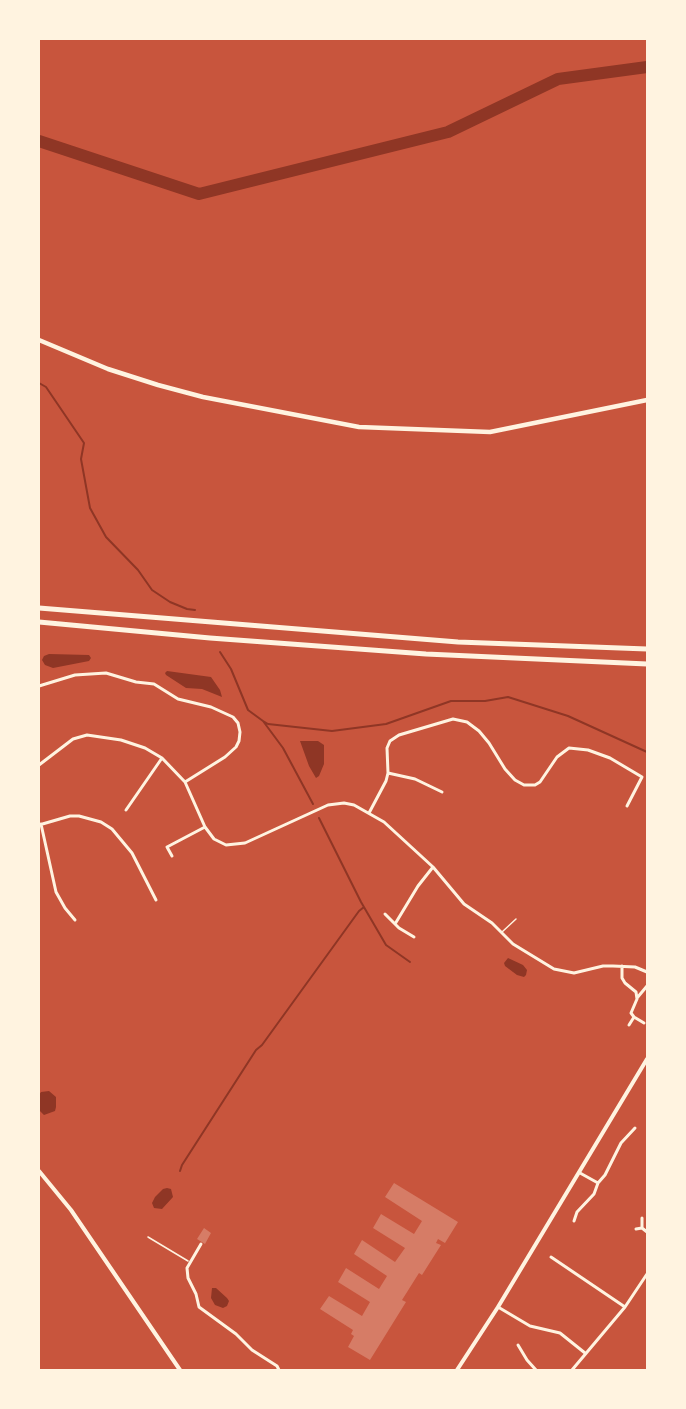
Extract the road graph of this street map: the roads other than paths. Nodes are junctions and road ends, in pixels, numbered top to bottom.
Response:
1 (39, 340) edge
2 (647, 400) edge
3 (39, 608) edge
4 (39, 622) edge
5 (647, 649) edge
6 (647, 664) edge
7 (39, 686) edge
8 (162, 758) junction
9 (39, 765) edge
10 (388, 773) junction
11 (185, 782) junction
12 (442, 792) dead end
13 (627, 806) dead end
14 (126, 810) dead end
15 (369, 813) junction
16 (40, 824) edge
17 (205, 827) junction
18 (172, 856) dead end
19 (433, 867) junction
20 (146, 881) junction
21 (141, 883) dead end
22 (156, 900) dead end
23 (385, 914) dead end
24 (516, 919) dead end
25 (75, 920) dead end
26 (395, 924) junction
27 (502, 932) junction
28 (414, 938) dead end
29 (622, 966) junction
30 (647, 972) edge
31 (647, 986) edge
32 (637, 999) junction
33 (634, 1017) junction
34 (644, 1023) dead end
35 (629, 1025) dead end
36 (647, 1059) edge
37 (635, 1128) dead end
38 (39, 1171) edge
39 (580, 1173) junction
40 (598, 1183) junction
41 (642, 1218) dead end
42 (573, 1221) dead end
43 (642, 1228) junction
44 (636, 1229) dead end
45 (647, 1232) edge
46 (148, 1237) dead end
47 (201, 1244) dead end
48 (551, 1257) dead end
49 (189, 1262) junction
50 (647, 1274) edge
51 (498, 1307) junction
52 (625, 1307) junction
53 (518, 1345) dead end
54 (585, 1353) junction
55 (180, 1370) edge
56 (279, 1370) edge
57 (457, 1370) edge
58 (536, 1370) edge
59 (572, 1370) edge

1 - 2 main road
3 - 5 highway
4 - 6 highway
7 - 11 street
8 - 9 street
8 - 11 street
8 - 14 street
10 - 12 street
10 - 13 street
10 - 15 street
11 - 17 street
15 - 17 street
15 - 19 street
16 - 20 street
16 - 25 street
17 - 18 street
19 - 26 street
19 - 27 street
20 - 21 street
20 - 22 street
23 - 26 street
24 - 27 lane
26 - 28 street
27 - 29 street
29 - 30 street
29 - 32 street
31 - 32 street
32 - 33 street
33 - 34 street
33 - 35 street
36 - 39 street
37 - 40 street
38 - 55 street
39 - 40 street
39 - 51 street
40 - 42 street
41 - 43 street
43 - 44 street
43 - 45 street
46 - 49 lane
47 - 49 street
48 - 52 street
49 - 56 street
50 - 52 street
51 - 54 street
51 - 57 street
52 - 54 street
53 - 58 street
54 - 59 street

